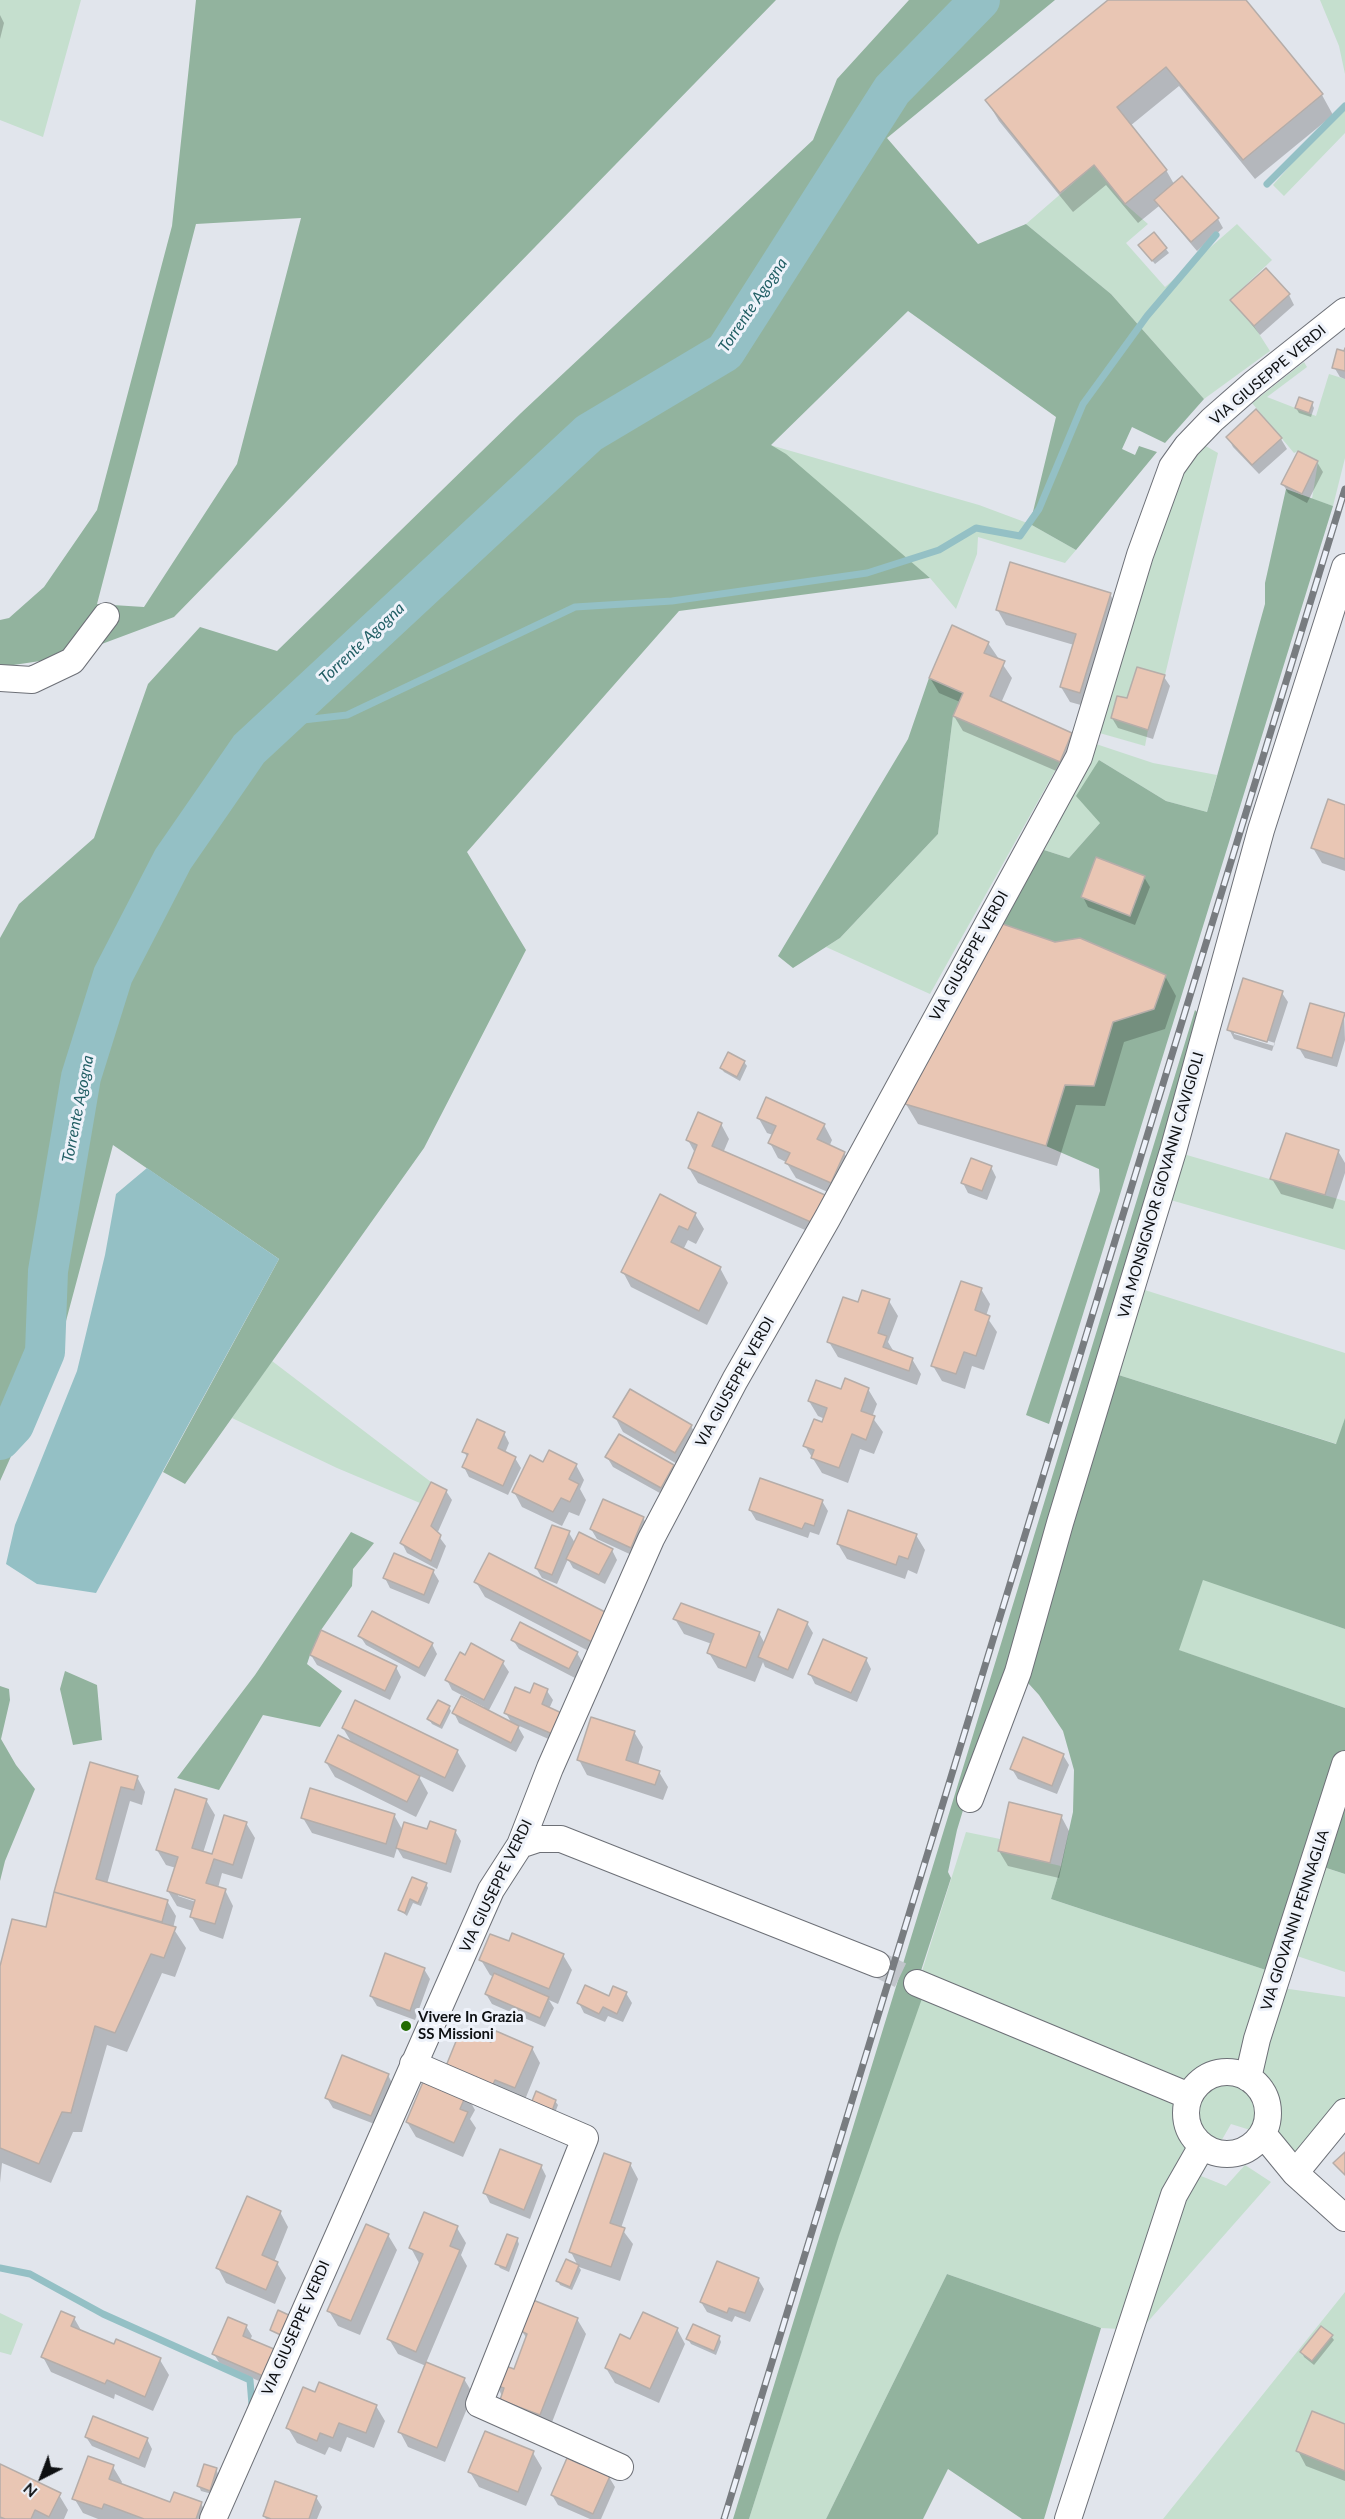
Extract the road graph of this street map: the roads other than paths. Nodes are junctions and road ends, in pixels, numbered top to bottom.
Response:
1 (1345, 311) edge
2 (1345, 567) edge
3 (106, 616) dead end
4 (0, 678) edge
5 (1345, 1764) edge
6 (970, 1799) dead end
7 (519, 1845) junction
8 (876, 1964) tunnel mouth
9 (922, 1985) tunnel mouth
10 (413, 2064) junction
11 (1248, 2078) junction
12 (1189, 2096) junction
13 (1345, 2112) edge
14 (1263, 2134) junction
15 (1202, 2146) junction
16 (1295, 2173) junction
17 (1345, 2218) edge
18 (620, 2467) dead end
19 (213, 2519) edge
20 (1068, 2519) edge

1 - 7 street, VIA GIUSEPPE VERDI
2 - 6 street, VIA MONSIGNOR GIOVANNI CAVIGIOLI
3 - 4 street
5 - 11 street, VIA GIOVANNI PENNAGLIA
7 - 8 street
7 - 10 street, VIA GIUSEPPE VERDI
9 - 12 street
10 - 18 street
10 - 19 street, VIA GIUSEPPE VERDI
11 - 12 street
11 - 14 street
12 - 15 street
13 - 16 street
14 - 15 street
14 - 16 street
15 - 20 street
16 - 17 street

